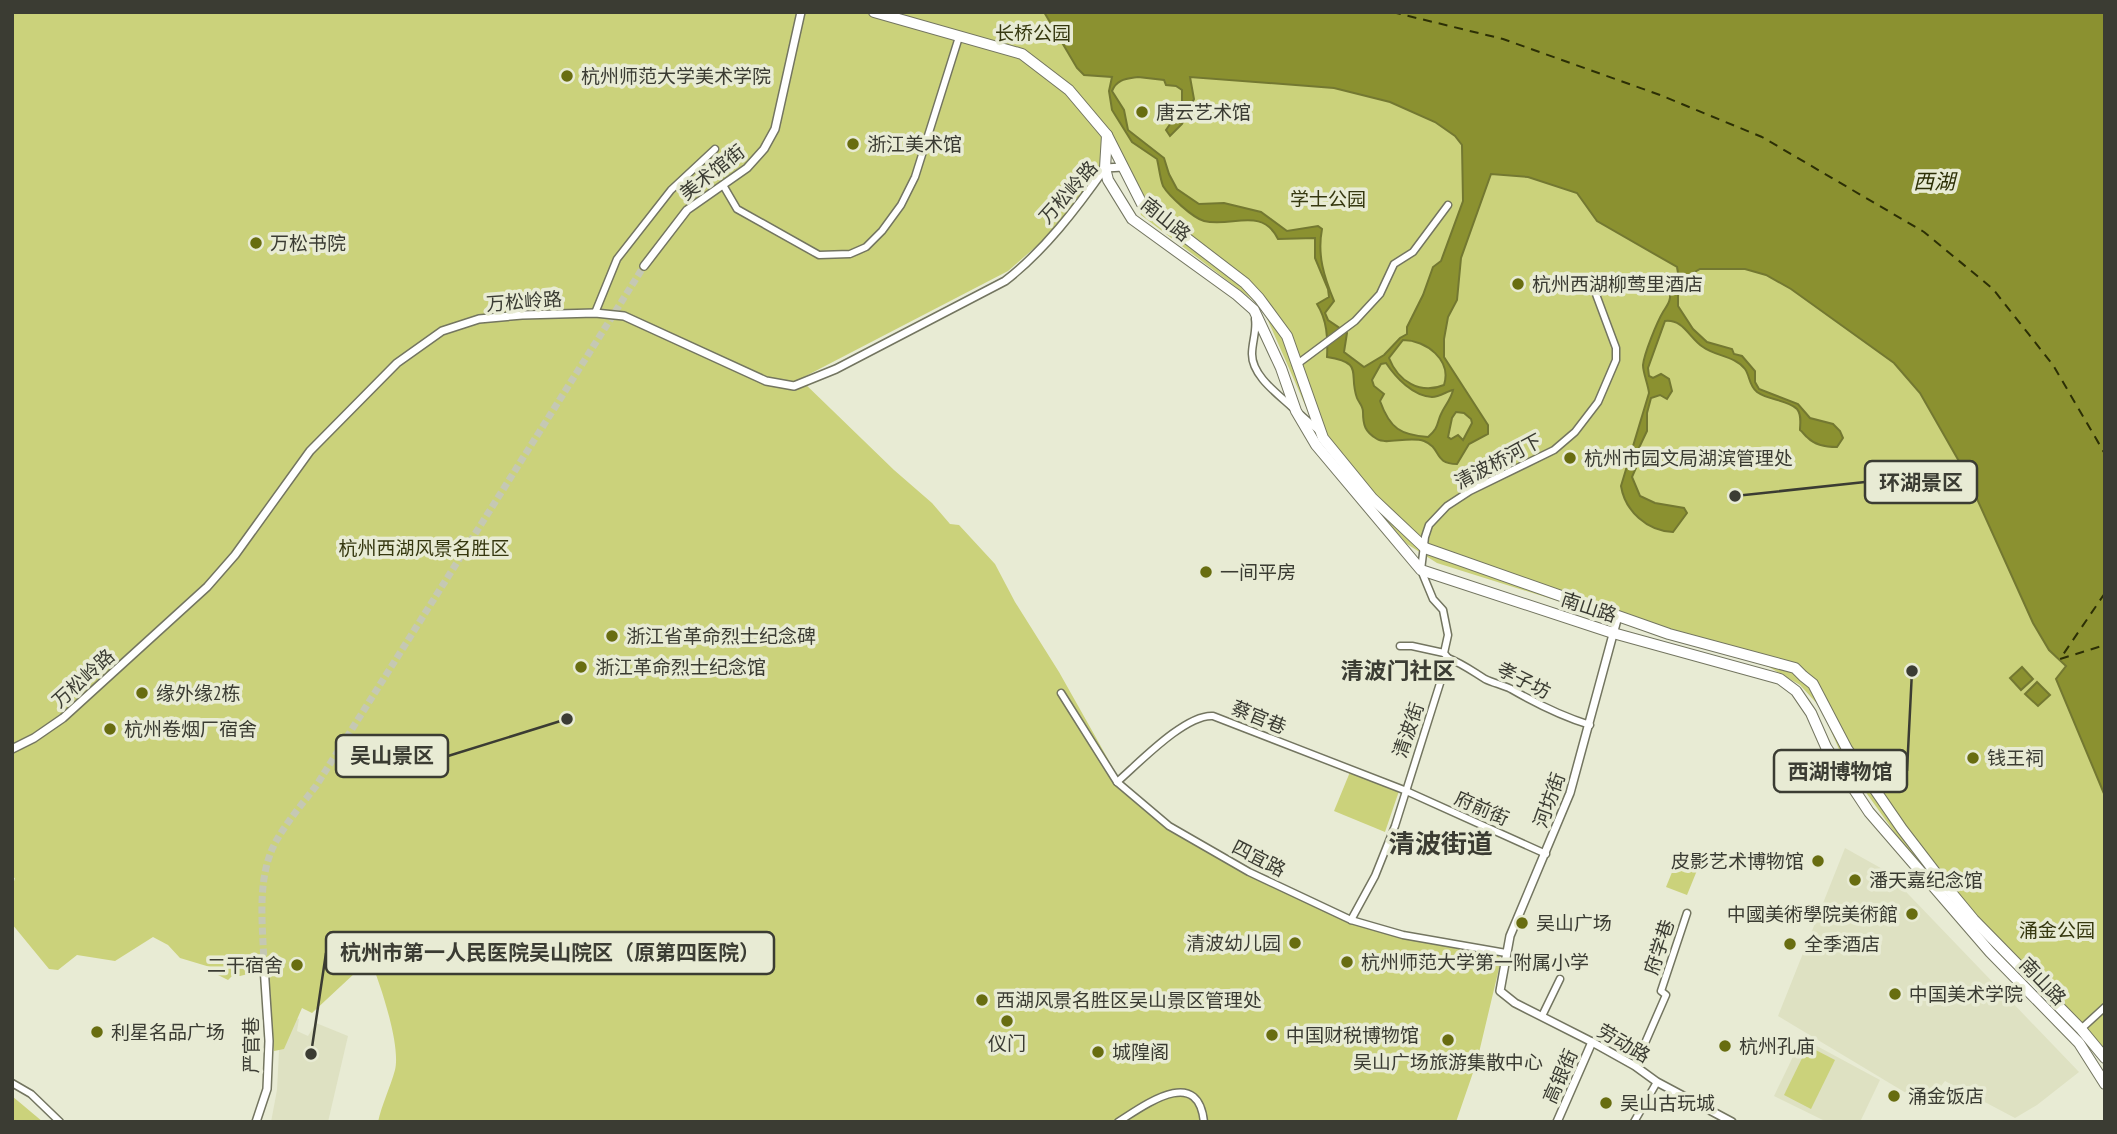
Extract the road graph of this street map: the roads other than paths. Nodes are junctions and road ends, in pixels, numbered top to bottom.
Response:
1 (801, 12) edge
2 (874, 12) edge
3 (959, 37) junction
4 (1107, 135) junction
5 (715, 149) dead end
6 (1123, 167) junction
7 (1105, 168) junction
8 (723, 185) junction
9 (1448, 205) dead end
10 (644, 266) tunnel mouth
11 (1594, 289) dead end
12 (1254, 310) junction
13 (595, 313) junction
14 (1296, 365) junction
15 (1296, 411) junction
16 (1321, 432) junction
17 (1425, 548) junction
18 (1421, 570) junction
19 (1618, 616) junction
20 (1614, 634) junction
21 (1400, 646) dead end
22 (1446, 656) junction
23 (1061, 693) dead end
24 (1590, 725) junction
25 (12, 749) edge
26 (1117, 782) junction
27 (1405, 790) junction
28 (1546, 854) junction
29 (1686, 913) dead end
30 (1351, 920) junction
31 (1506, 953) junction
32 (264, 966) tunnel mouth
33 (1560, 979) dead end
34 (1500, 991) joint
35 (2105, 1007) edge
36 (1542, 1016) junction
37 (2081, 1029) junction
38 (1592, 1042) junction
39 (2105, 1058) edge
40 (1635, 1066) junction
41 (1657, 1082) junction
42 (12, 1083) edge
43 (2105, 1084) edge
44 (60, 1122) edge
45 (256, 1122) edge
46 (1118, 1122) edge
47 (1204, 1122) edge
48 (1557, 1122) edge
49 (1634, 1122) edge
50 (1732, 1122) edge

1 - 8 street, 美术馆街
2 - 3 main road, 南山路
3 - 4 main road, 南山路
3 - 8 street
4 - 6 main road, 南山路
4 - 7 main road, 南山路
5 - 13 street
6 - 7 street, 万松岭路
6 - 14 main road, 南山路
7 - 12 main road, 南山路
7 - 13 street, 万松岭路
8 - 10 street, 美术馆街
9 - 14 street
11 - 17 street, 清波桥河下
12 - 15 main road, 南山路
12 - 15 street
13 - 25 street, 万松岭路
14 - 16 main road, 南山路
15 - 16 street
15 - 18 main road, 南山路
16 - 17 main road, 南山路
17 - 18 street
17 - 19 main road, 南山路
18 - 20 main road, 南山路
18 - 22 street, 清波街
19 - 20 street, 河坊街
19 - 37 main road, 南山路
20 - 24 street, 河坊街
20 - 43 main road, 南山路
21 - 22 street, 孝子坊
22 - 24 street, 孝子坊
22 - 27 street, 清波街
23 - 26 street, 四宜路
24 - 28 street, 河坊街
26 - 27 street, 蔡官巷
26 - 30 street, 四宜路
27 - 28 street, 府前街
27 - 30 street, 清波街
28 - 31 street, 河坊街
29 - 40 street, 府学巷
30 - 31 street, 四宜路
31 - 34 street, 河坊街
32 - 45 street, 严官巷
33 - 36 street
34 - 36 street, 劳动路
35 - 37 street
36 - 38 street, 劳动路
37 - 39 main road, 南山路
38 - 40 street, 劳动路
38 - 48 street, 高银街
40 - 41 street, 劳动路
41 - 49 street
41 - 50 street, 劳动路
42 - 44 street
46 - 47 street

